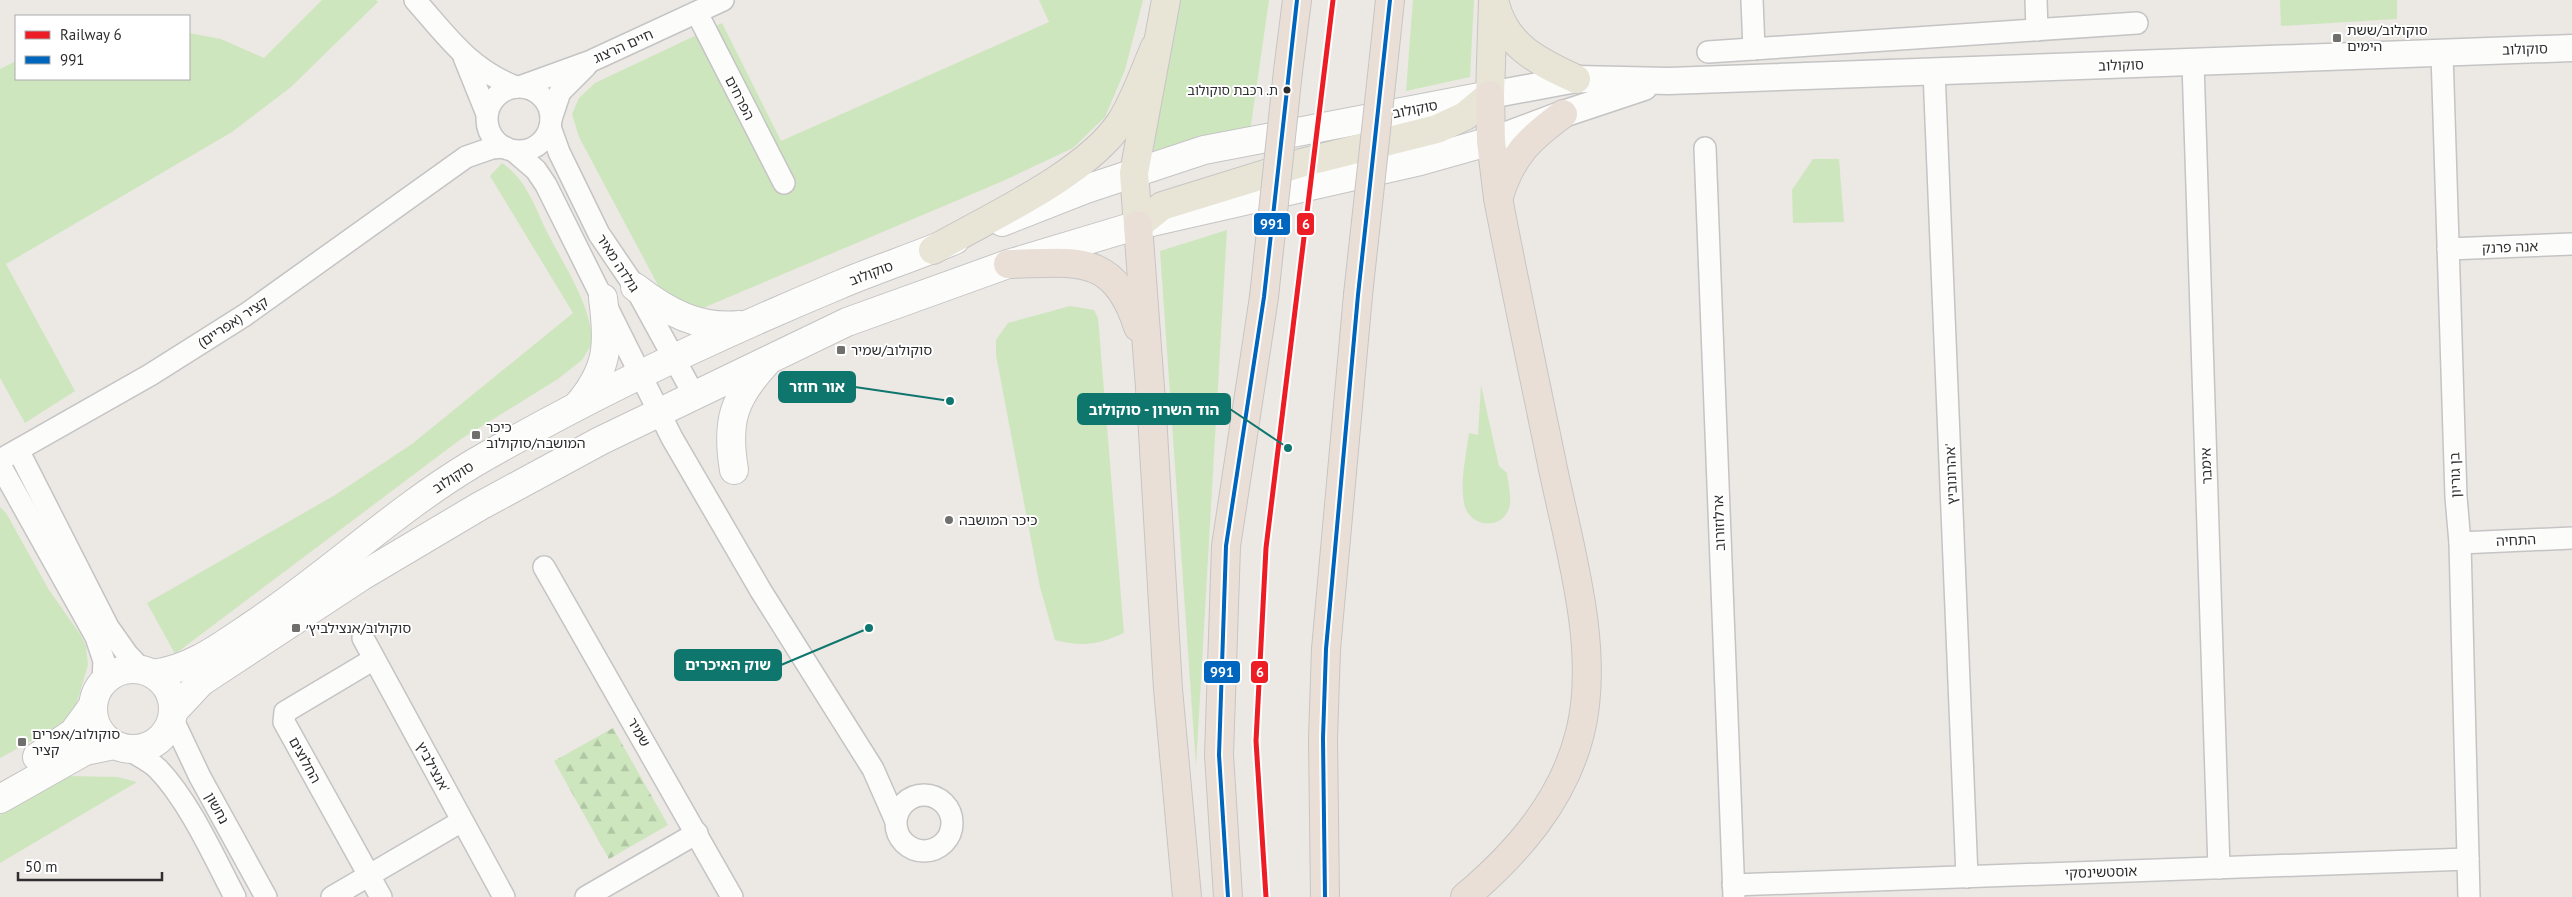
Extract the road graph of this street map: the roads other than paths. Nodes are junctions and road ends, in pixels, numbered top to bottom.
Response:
1 (415, 0) edge
2 (723, 0) edge
3 (1166, 0) edge
4 (1296, 0) edge
5 (1390, 0) edge
6 (1494, 0) edge
7 (1752, 0) edge
8 (2036, 0) edge
9 (697, 13) junction
10 (2137, 23) dead end
11 (2037, 30) junction
12 (1156, 47) junction
13 (2572, 48) edge
14 (1754, 49) junction
15 (1708, 52) dead end
16 (2442, 53) junction
17 (462, 55) junction
18 (591, 61) junction
19 (2193, 63) junction
20 (1934, 71) junction
21 (1576, 79) junction
22 (1669, 81) junction
23 (519, 87) junction
24 (1490, 95) junction
25 (1563, 114) junction
26 (486, 116) junction
27 (550, 123) junction
28 (1491, 141) junction
29 (1705, 148) dead end
30 (509, 149) junction
31 (454, 166) junction
32 (1134, 173) junction
33 (784, 183) dead end
34 (1498, 198) junction
35 (1138, 226) junction
36 (2572, 244) edge
37 (2448, 249) junction
38 (932, 250) junction
39 (1008, 264) junction
40 (634, 287) junction
41 (603, 298) junction
42 (747, 324) junction
43 (675, 358) junction
44 (771, 358) junction
45 (1148, 360) junction
46 (640, 376) junction
47 (694, 395) junction
48 (574, 409) junction
49 (659, 412) junction
50 (9, 455) edge
51 (0, 465) edge
52 (734, 470) dead end
53 (2572, 538) edge
54 (2460, 543) junction
55 (544, 568) dead end
56 (362, 638) dead end
57 (374, 659) junction
58 (148, 672) junction
59 (104, 682) junction
60 (92, 707) junction
61 (173, 715) junction
62 (121, 748) junction
63 (0, 778) edge
64 (0, 799) edge
65 (895, 819) dead end
66 (462, 821) junction
67 (697, 833) junction
68 (2468, 859) junction
69 (2219, 868) junction
70 (369, 875) junction
71 (1967, 877) junction
72 (1733, 891) edge
73 (235, 897) edge
74 (266, 897) edge
75 (332, 897) edge
76 (381, 897) edge
77 (504, 897) edge
78 (586, 897) edge
79 (732, 897) edge
80 (1187, 897) edge
81 (1228, 897) edge
82 (1325, 897) edge
83 (1465, 897) edge
84 (2469, 897) edge

1 - 17 street
2 - 9 street, חיים הרצוג
3 - 12 main road
4 - 81 highway, bridge
5 - 82 highway, bridge
6 - 21 main road
6 - 24 main road
7 - 14 street
8 - 11 street
9 - 18 street, חיים הרצוג
9 - 33 street, הפרחים
10 - 11 street
11 - 14 street
12 - 32 main road
12 - 38 main road
13 - 16 street, סוקולוב
14 - 15 street
16 - 19 street, סוקולוב
16 - 37 street, בן גוריון
17 - 23 street
17 - 26 street
18 - 23 street, חיים הרצוג
18 - 27 street
19 - 20 street, סוקולוב
19 - 69 street, אימבר
20 - 22 street, סוקולוב
20 - 71 street, אהרונוביץ'
21 - 22 street, סוקולוב
21 - 24 street, סוקולוב
22 - 25 street, סוקולוב
23 - 26 street
23 - 27 street
24 - 28 highway
24 - 32 main road, סוקולוב
24 - 35 main road
25 - 28 street, סוקולוב
25 - 34 highway
26 - 30 street
26 - 31 street, קציר (אפריים)
27 - 30 street
27 - 40 street, גולדה מאיר
28 - 34 highway
28 - 35 main road, סוקולוב
29 - 72 street, ארלוזורוב
30 - 31 street, קציר (אפריים)
30 - 41 street, גולדה מאיר
31 - 50 street, קציר (אפריים)
32 - 35 main road
32 - 38 main road, סוקולוב
34 - 83 highway
35 - 39 main road, סוקולוב
35 - 45 highway
36 - 37 street, אנה פרנק
37 - 54 street, בן גוריון
38 - 42 main road, סוקולוב
39 - 44 main road, סוקולוב
39 - 45 highway
40 - 42 main road
40 - 43 street, גולדה מאיר
41 - 46 street, גולדה מאיר
41 - 48 main road
42 - 43 main road, סוקולוב
43 - 46 main road, סוקולוב
43 - 47 street, גולדה מאיר
44 - 47 main road, סוקולוב
44 - 52 main road
45 - 80 highway
46 - 48 main road, סוקולוב
46 - 49 street, גולדה מאיר
47 - 49 main road, סוקולוב
48 - 58 main road, סוקולוב
49 - 61 main road, סוקולוב
49 - 65 street, גולדה מאיר
50 - 58 street
51 - 59 street
53 - 54 street, התחיה
54 - 68 street, בן גוריון
55 - 67 street, שמיר
56 - 57 street, אנצילביץ'
57 - 66 street, אנצילביץ'
57 - 70 street, החלוצים
58 - 59 main road
58 - 61 main road
59 - 60 main road
60 - 62 main road
60 - 63 main road
61 - 62 main road
61 - 74 street, נחשון
62 - 64 main road
62 - 73 street, נחשון
66 - 70 street
66 - 77 street, אנצילביץ'
67 - 78 street
67 - 79 street, שמיר
68 - 69 street, אוסטשינסקי
68 - 84 street, בן גוריון
69 - 71 street, אוסטשינסקי
70 - 75 street
70 - 76 street, החלוצים
71 - 72 street, אוסטשינסקי

